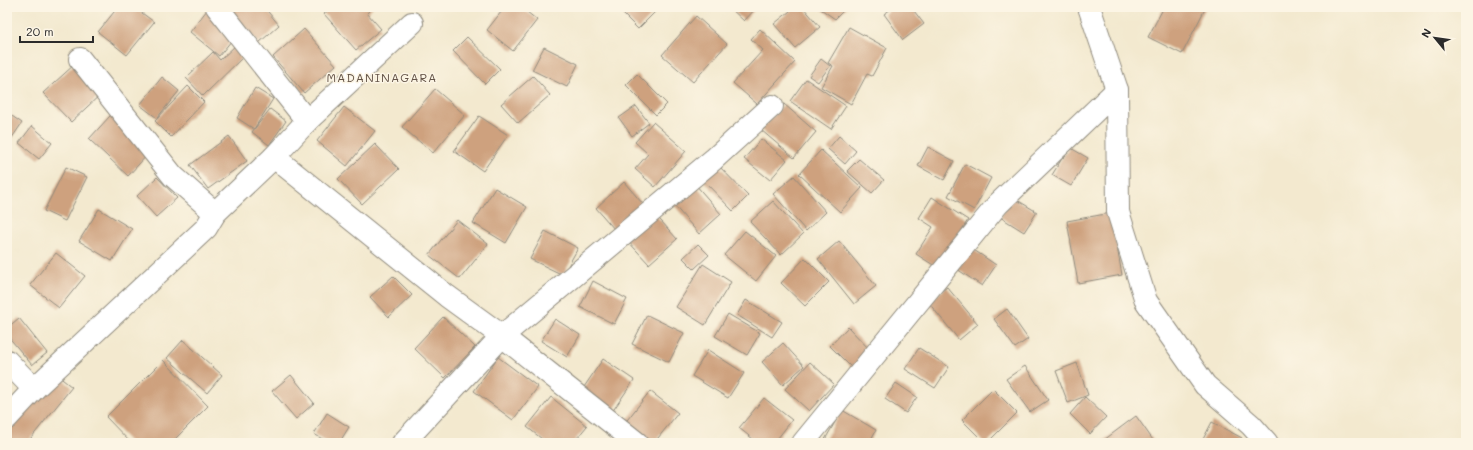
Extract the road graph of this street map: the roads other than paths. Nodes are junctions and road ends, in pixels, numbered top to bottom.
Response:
1 (217, 7) edge
2 (1089, 7) edge
3 (412, 23) dead end
4 (80, 59) dead end
5 (1117, 90) junction
6 (772, 106) dead end
7 (307, 121) junction
8 (274, 156) junction
9 (215, 213) junction
10 (502, 336) junction
11 (7, 361) edge
12 (34, 389) junction
13 (7, 418) edge
14 (403, 443) edge
15 (637, 443) edge
16 (803, 443) edge
17 (1267, 443) edge

1 - 7 street
2 - 5 street
3 - 7 street
4 - 9 street
5 - 16 street
5 - 17 street
6 - 10 street
7 - 8 street
8 - 9 street
8 - 10 street
9 - 12 street
10 - 14 street
10 - 15 street
11 - 12 street
12 - 13 street

